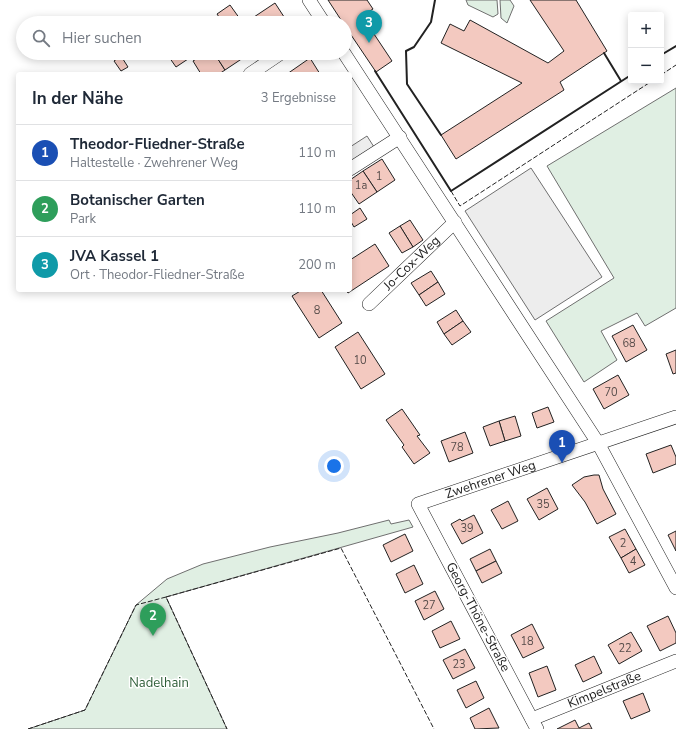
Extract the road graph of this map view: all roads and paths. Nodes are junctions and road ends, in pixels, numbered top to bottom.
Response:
1 (309, 0) edge
2 (319, 16) edge
3 (271, 60) edge
4 (349, 60) edge
5 (253, 72) edge
6 (400, 137) junction
7 (352, 168) edge
8 (455, 222) junction
9 (368, 304) dead end
10 (676, 417) edge
11 (598, 443) junction
12 (418, 504) joint
13 (676, 588) edge
14 (676, 661) edge
15 (535, 724) edge

1 - 2 street
3 - 5 street
4 - 6 street
6 - 7 street
6 - 8 street
8 - 9 street, Jo-Cox-Weg
8 - 11 street
10 - 11 street, Zwehrener Weg
11 - 12 street, Zwehrener Weg
11 - 13 street
12 - 15 street, Georg-Thöne-Straße
14 - 15 street, Kimpelstraße

